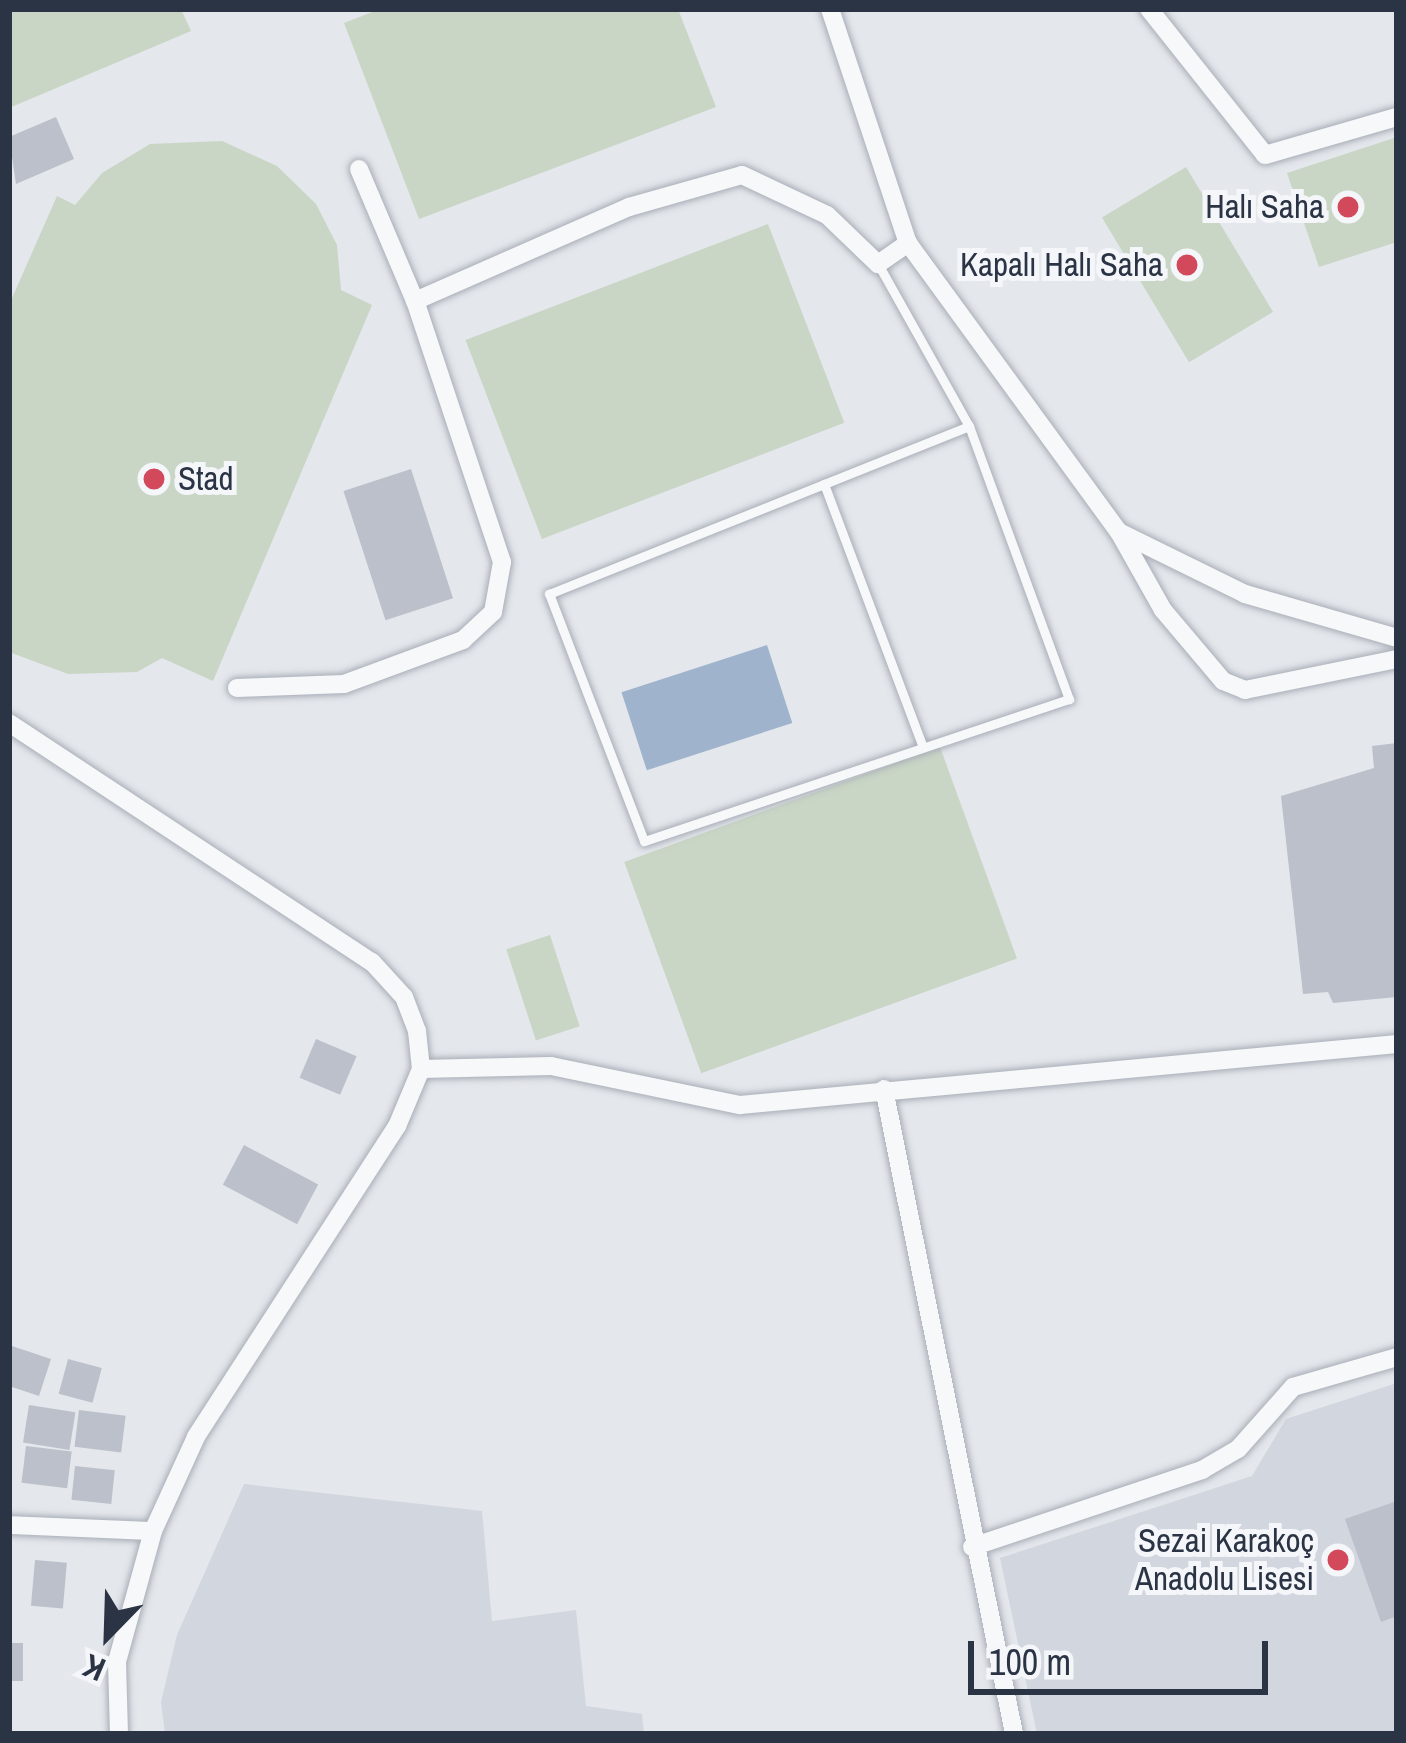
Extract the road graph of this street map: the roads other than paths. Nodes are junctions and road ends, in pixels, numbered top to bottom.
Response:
1 (830, 9) edge
2 (1149, 9) edge
3 (1397, 117) edge
4 (358, 170) dead end
5 (908, 243) junction
6 (878, 264) junction
7 (415, 302) junction
8 (968, 426) junction
9 (824, 484) junction
10 (1119, 532) junction
11 (1397, 638) edge
12 (1397, 659) edge
13 (237, 688) dead end
14 (9, 723) edge
15 (923, 747) junction
16 (1397, 1044) edge
17 (421, 1069) junction
18 (884, 1088) junction
19 (1397, 1357) edge
20 (9, 1525) edge
21 (153, 1531) junction
22 (972, 1547) junction
23 (118, 1734) edge
24 (1014, 1734) edge

1 - 5 street
2 - 3 street
4 - 7 street
5 - 6 street
5 - 10 street
6 - 7 street
6 - 8 lane
7 - 13 street
8 - 9 lane
8 - 15 lane
9 - 15 lane
9 - 15 lane
10 - 11 street
10 - 12 street
14 - 17 street
16 - 18 street
17 - 18 street
17 - 21 street
18 - 22 street
19 - 22 street
20 - 21 street
21 - 23 street
22 - 24 street

